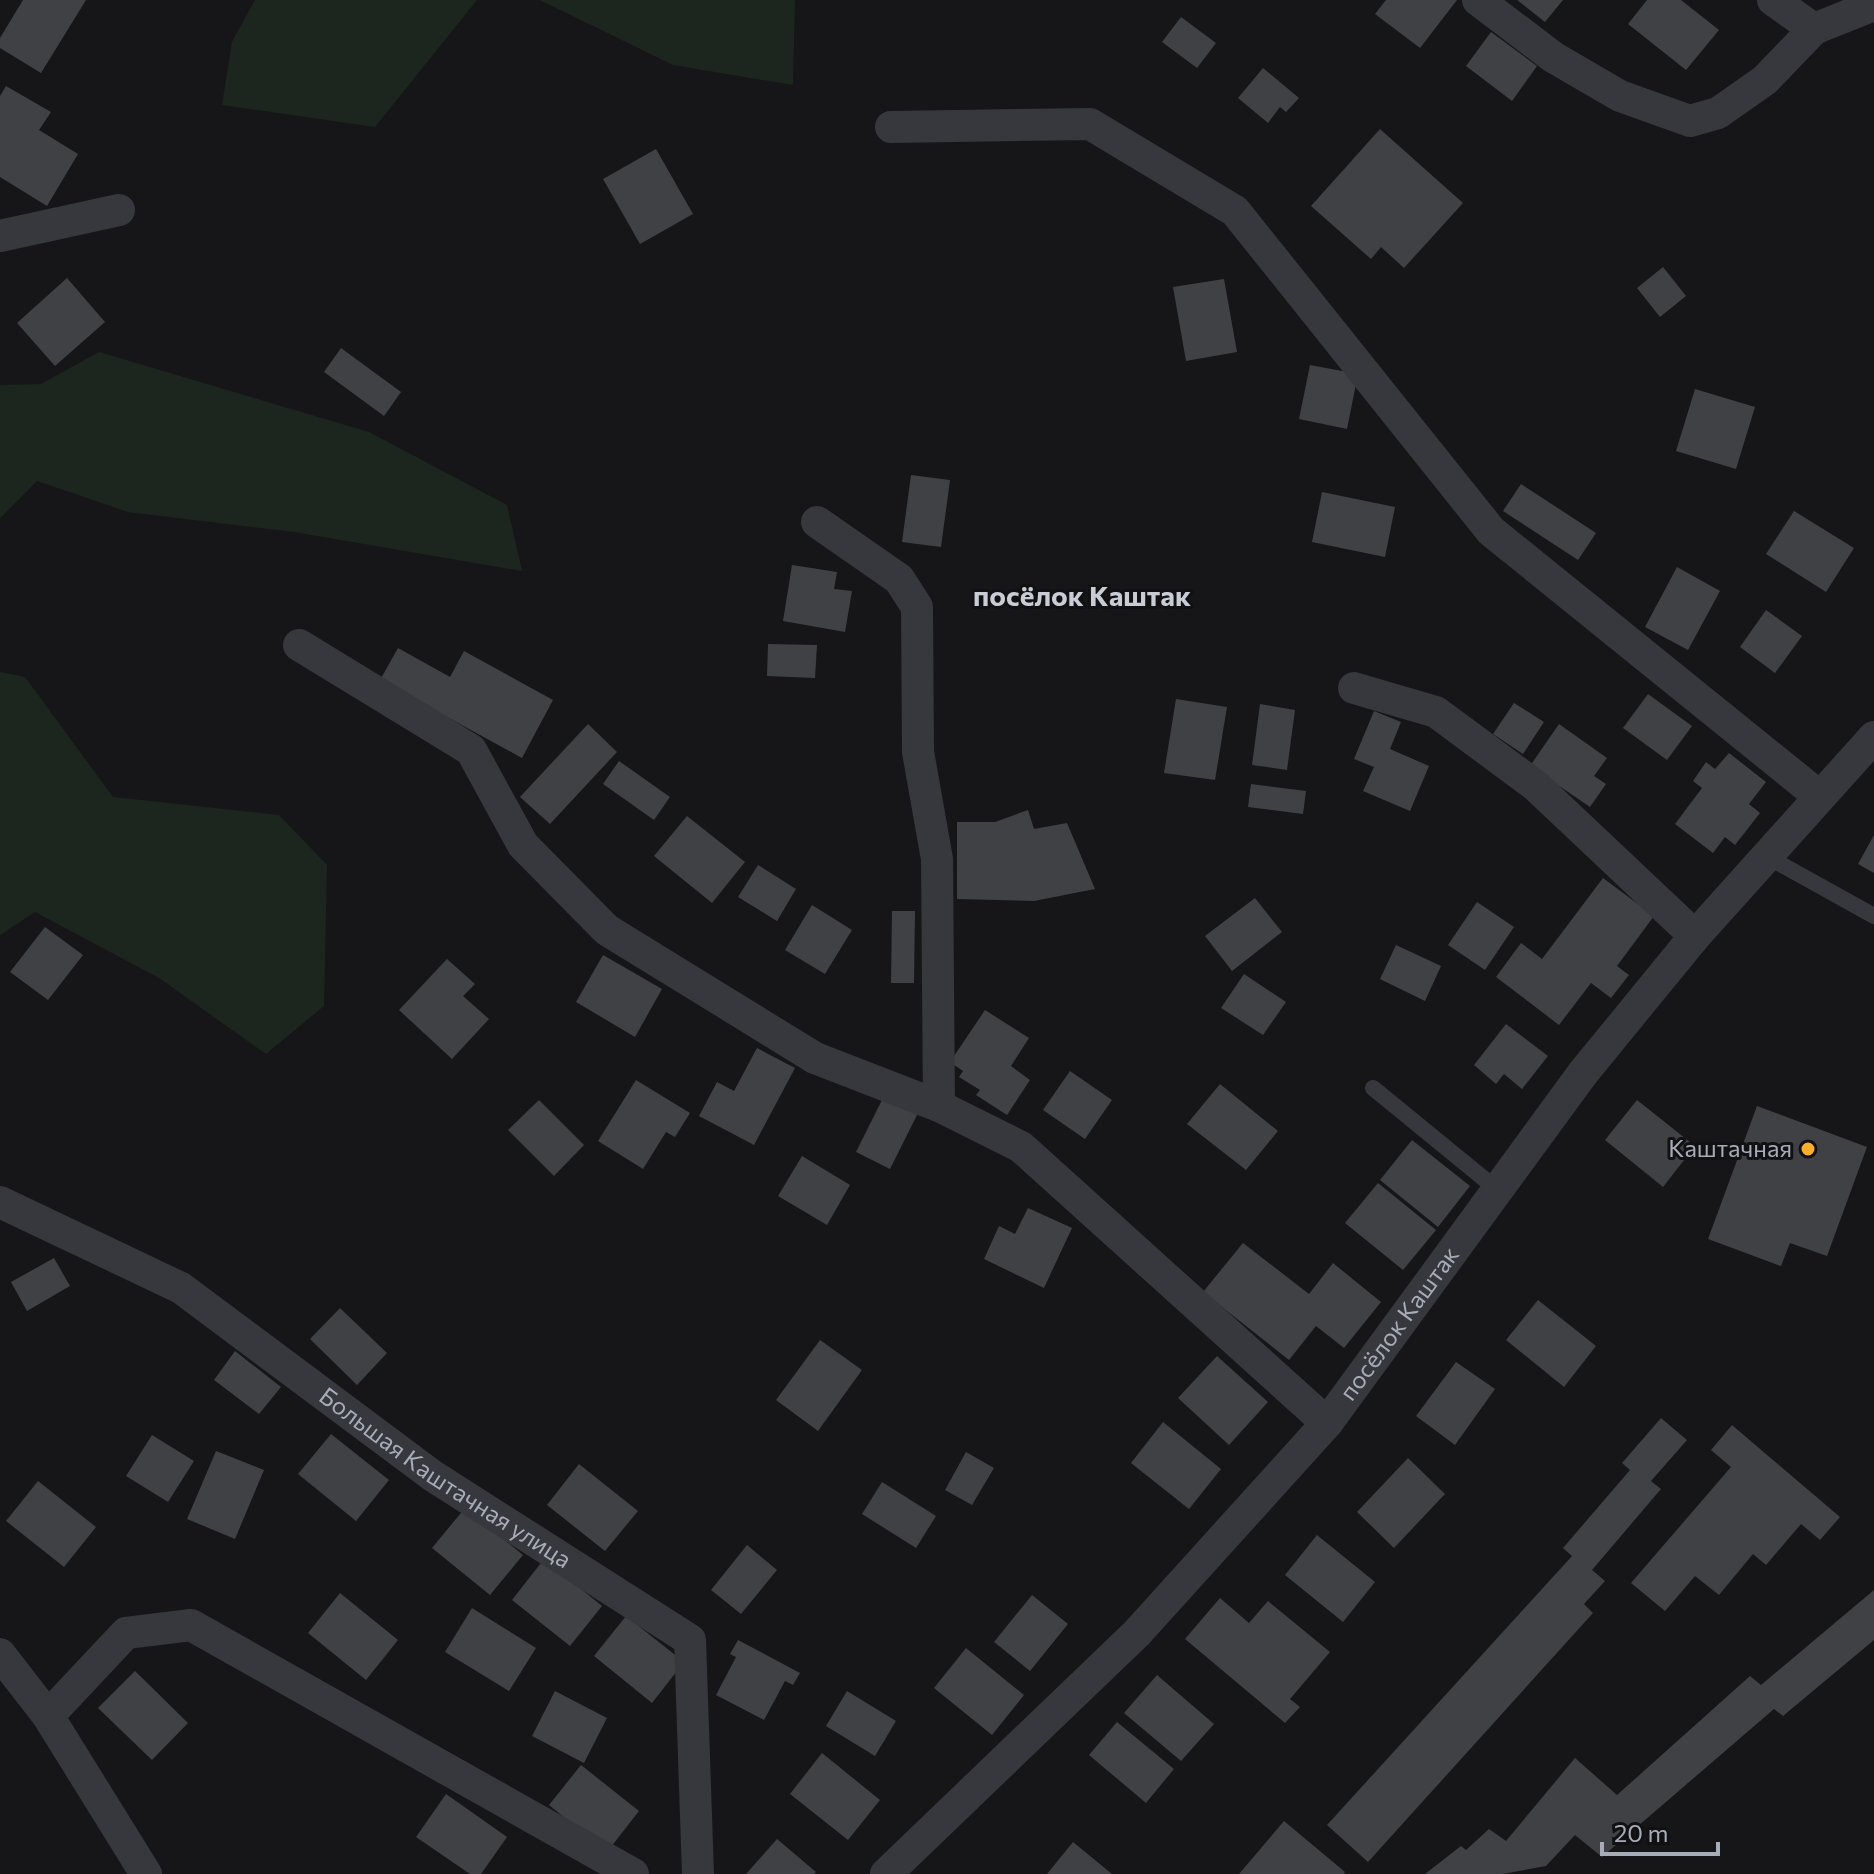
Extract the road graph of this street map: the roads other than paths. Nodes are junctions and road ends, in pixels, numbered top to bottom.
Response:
1 (1478, 0) edge
2 (1773, 0) edge
3 (1874, 5) edge
4 (1814, 29) junction
5 (891, 127) dead end
6 (119, 210) dead end
7 (0, 236) edge
8 (817, 522) dead end
9 (299, 645) dead end
10 (1354, 688) dead end
11 (1874, 737) edge
12 (1819, 796) junction
13 (1766, 856) junction
14 (1874, 916) edge
15 (1695, 936) junction
16 (1373, 1088) dead end
17 (939, 1106) junction
18 (1499, 1191) junction
19 (0, 1202) edge
20 (1327, 1423) junction
21 (0, 1654) edge
22 (48, 1716) junction
23 (146, 1874) edge
24 (633, 1874) edge
25 (698, 1874) edge
26 (886, 1874) edge

1 - 4 street
2 - 4 street
3 - 4 street
5 - 12 street
6 - 7 street
8 - 17 street
9 - 17 street
10 - 15 street
11 - 12 street, посёлок Каштак
12 - 13 street, посёлок Каштак
13 - 14 lane
13 - 15 street, посёлок Каштак
15 - 18 street, посёлок Каштак
16 - 18 lane
17 - 20 street
18 - 20 street, посёлок Каштак
19 - 25 street, Большая Каштачная улица
20 - 26 street, посёлок Каштак
21 - 22 street
22 - 23 street
22 - 24 street

